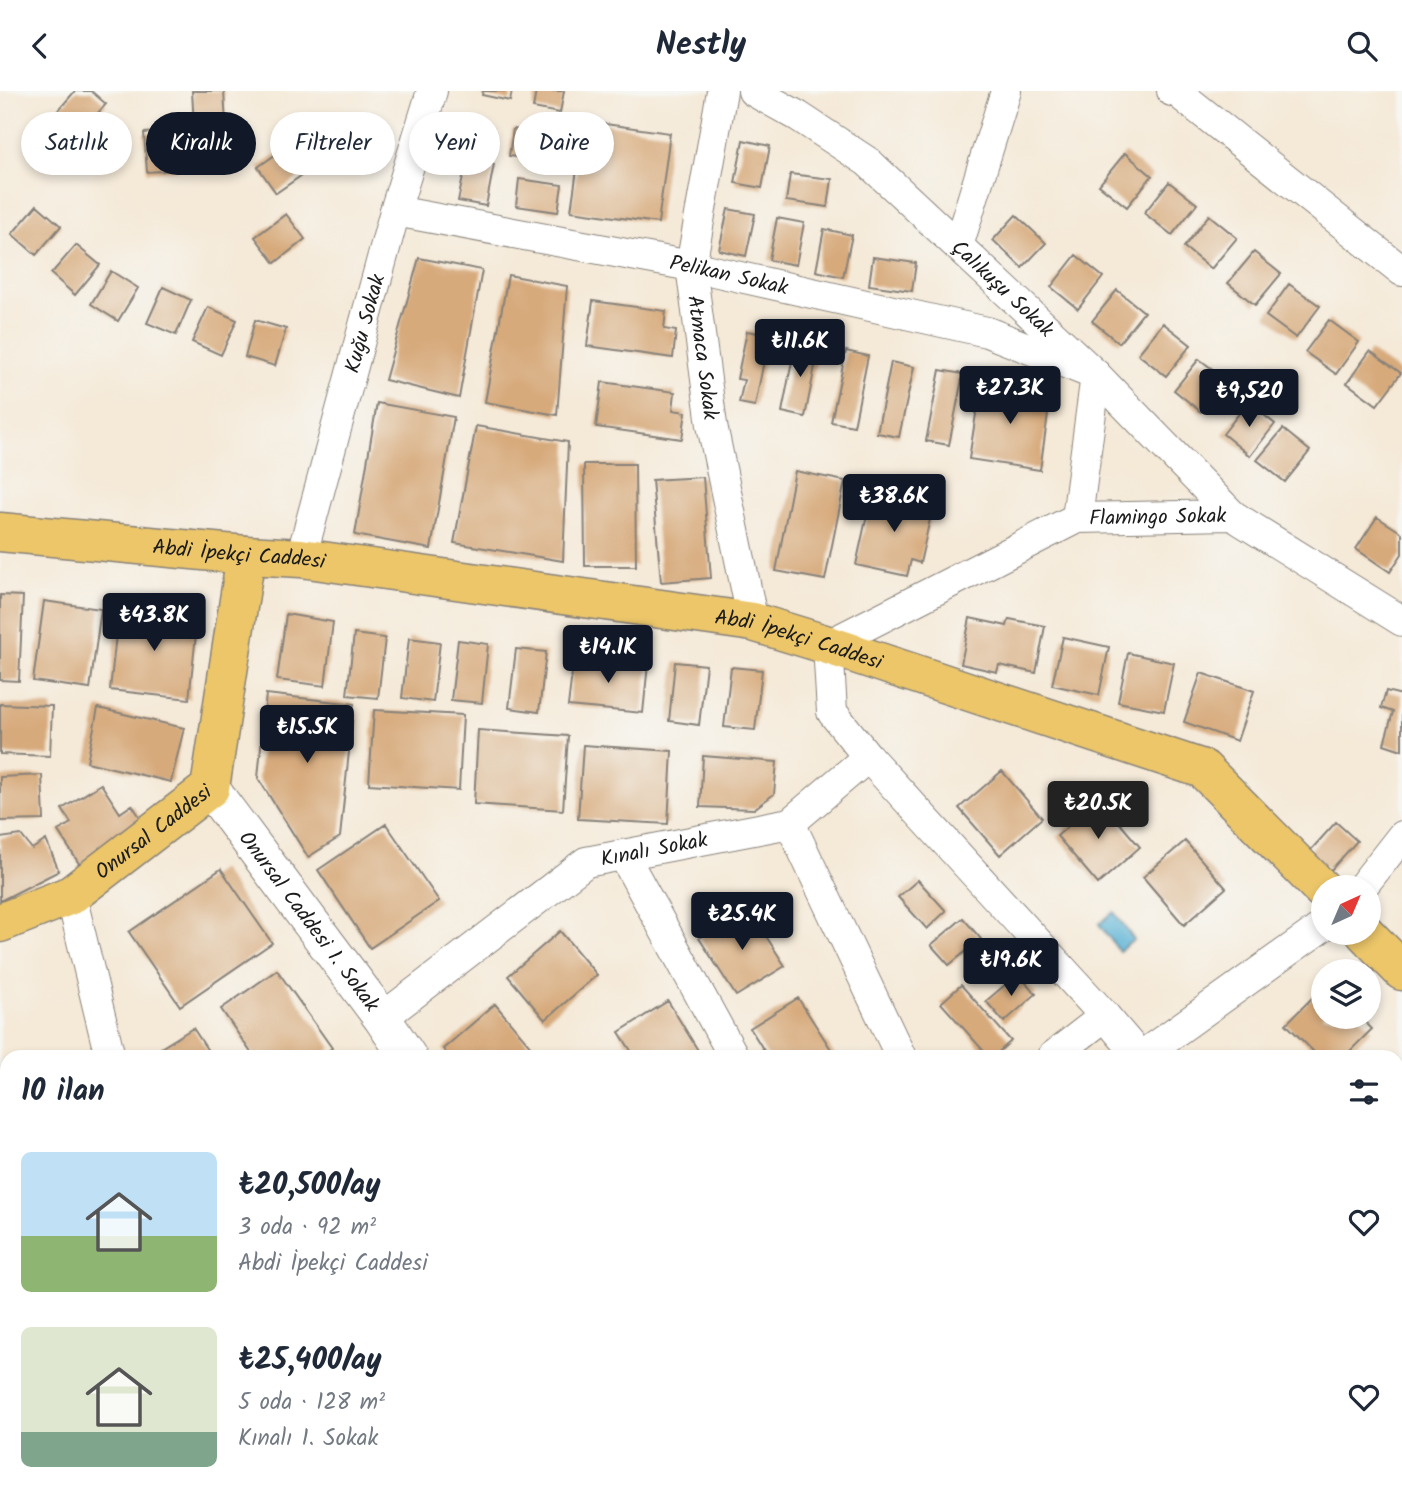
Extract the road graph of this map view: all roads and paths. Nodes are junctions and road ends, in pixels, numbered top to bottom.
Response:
1 (432, 91) edge
2 (722, 91) edge
3 (753, 91) edge
4 (1006, 91) edge
5 (1172, 91) edge
6 (395, 211) junction
7 (958, 246) junction
8 (691, 266) junction
9 (1402, 271) edge
10 (1096, 375) junction
11 (1232, 515) junction
12 (1077, 518) junction
13 (0, 532) edge
14 (246, 555) junction
15 (301, 558) junction
16 (1401, 619) edge
17 (753, 622) junction
18 (828, 645) junction
19 (868, 757) junction
20 (210, 788) junction
21 (790, 823) junction
22 (1402, 836) edge
23 (624, 856) junction
24 (1371, 875) edge
25 (1311, 878) edge
26 (71, 895) junction
27 (0, 923) edge
28 (1311, 935) edge
29 (1377, 945) edge
30 (1402, 971) edge
31 (1105, 1016) junction
32 (382, 1018) junction
33 (108, 1050) edge
34 (403, 1050) edge
35 (730, 1050) edge
36 (898, 1050) edge
37 (1061, 1050) edge
38 (1134, 1050) edge
39 (1150, 1050) edge

1 - 6 street, Kuğu Sokak
2 - 8 street, Atmaca Sokak
3 - 7 street, Çalıkuşu Sokak
4 - 7 street
5 - 9 street
6 - 8 street, Pelikan Sokak
6 - 15 street, Kuğu Sokak
7 - 10 street, Çalıkuşu Sokak
8 - 10 street, Pelikan Sokak
8 - 17 street, Atmaca Sokak
10 - 11 street, Çalıkuşu Sokak
10 - 12 street
11 - 12 street, Flamingo Sokak
11 - 16 street, Flamingo Sokak
12 - 18 street, Flamingo Sokak
13 - 14 main road, Abdi İpekçi Caddesi
14 - 15 main road, Abdi İpekçi Caddesi
14 - 20 main road, Onursal Caddesi
15 - 17 main road, Abdi İpekçi Caddesi
17 - 18 main road, Abdi İpekçi Caddesi
18 - 19 street
18 - 25 main road, Abdi İpekçi Caddesi
19 - 21 street, Kınalı Sokak
19 - 31 street
20 - 26 main road, Onursal Caddesi
20 - 32 street, Onursal Caddesi 1. Sokak
21 - 23 street, Kınalı Sokak
21 - 36 street
22 - 24 street
23 - 32 street, Kınalı Sokak
23 - 35 street
26 - 27 main road, Onursal Caddesi
26 - 33 street
28 - 39 street
29 - 30 main road
31 - 37 street
31 - 38 street
32 - 34 street, Onursal Caddesi 1. Sokak

